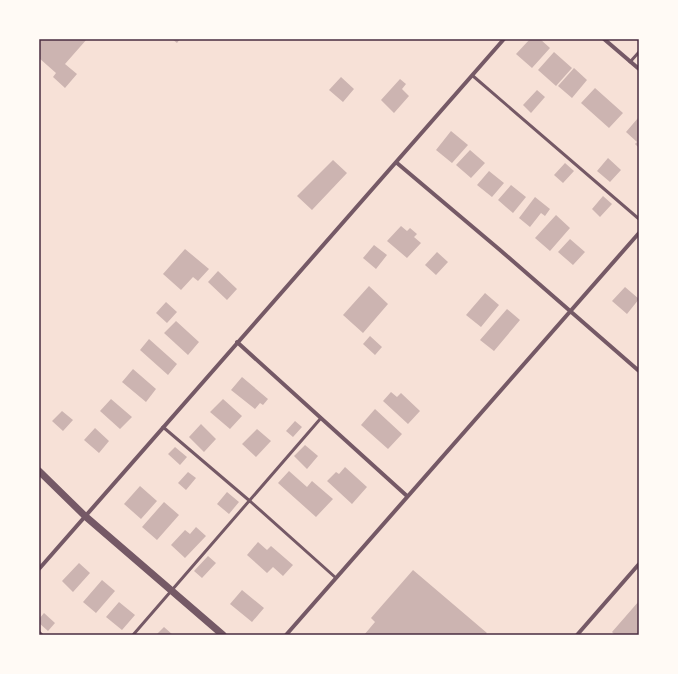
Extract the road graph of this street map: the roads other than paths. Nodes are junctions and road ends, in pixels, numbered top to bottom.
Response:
1 (504, 39) edge
2 (604, 39) edge
3 (639, 52) edge
4 (630, 62) junction
5 (639, 69) edge
6 (473, 76) junction
7 (397, 163) junction
8 (639, 219) edge
9 (639, 233) edge
10 (571, 311) junction
11 (237, 342) junction
12 (639, 371) edge
13 (321, 418) junction
14 (163, 427) junction
15 (39, 470) edge
16 (407, 496) junction
17 (251, 502) junction
18 (85, 516) junction
19 (639, 564) edge
20 (39, 569) edge
21 (336, 578) junction
22 (172, 591) junction
23 (580, 631) junction
24 (39, 632) edge
25 (42, 635) edge
26 (133, 635) edge
27 (223, 635) edge
28 (286, 635) edge
29 (577, 635) edge
30 (585, 635) edge

1 - 6 street
2 - 4 street
3 - 4 lane
4 - 5 street
6 - 7 street
6 - 8 lane
7 - 10 street
7 - 11 street
9 - 10 street
10 - 12 street
10 - 16 street
11 - 13 street
11 - 14 street
13 - 16 street
13 - 17 lane
14 - 17 lane
14 - 18 street
15 - 18 street
16 - 21 street
17 - 21 lane
17 - 22 lane
18 - 20 street
18 - 22 street
19 - 23 street
21 - 28 street
22 - 26 lane
22 - 27 street
23 - 29 street
23 - 30 street
24 - 25 lane

